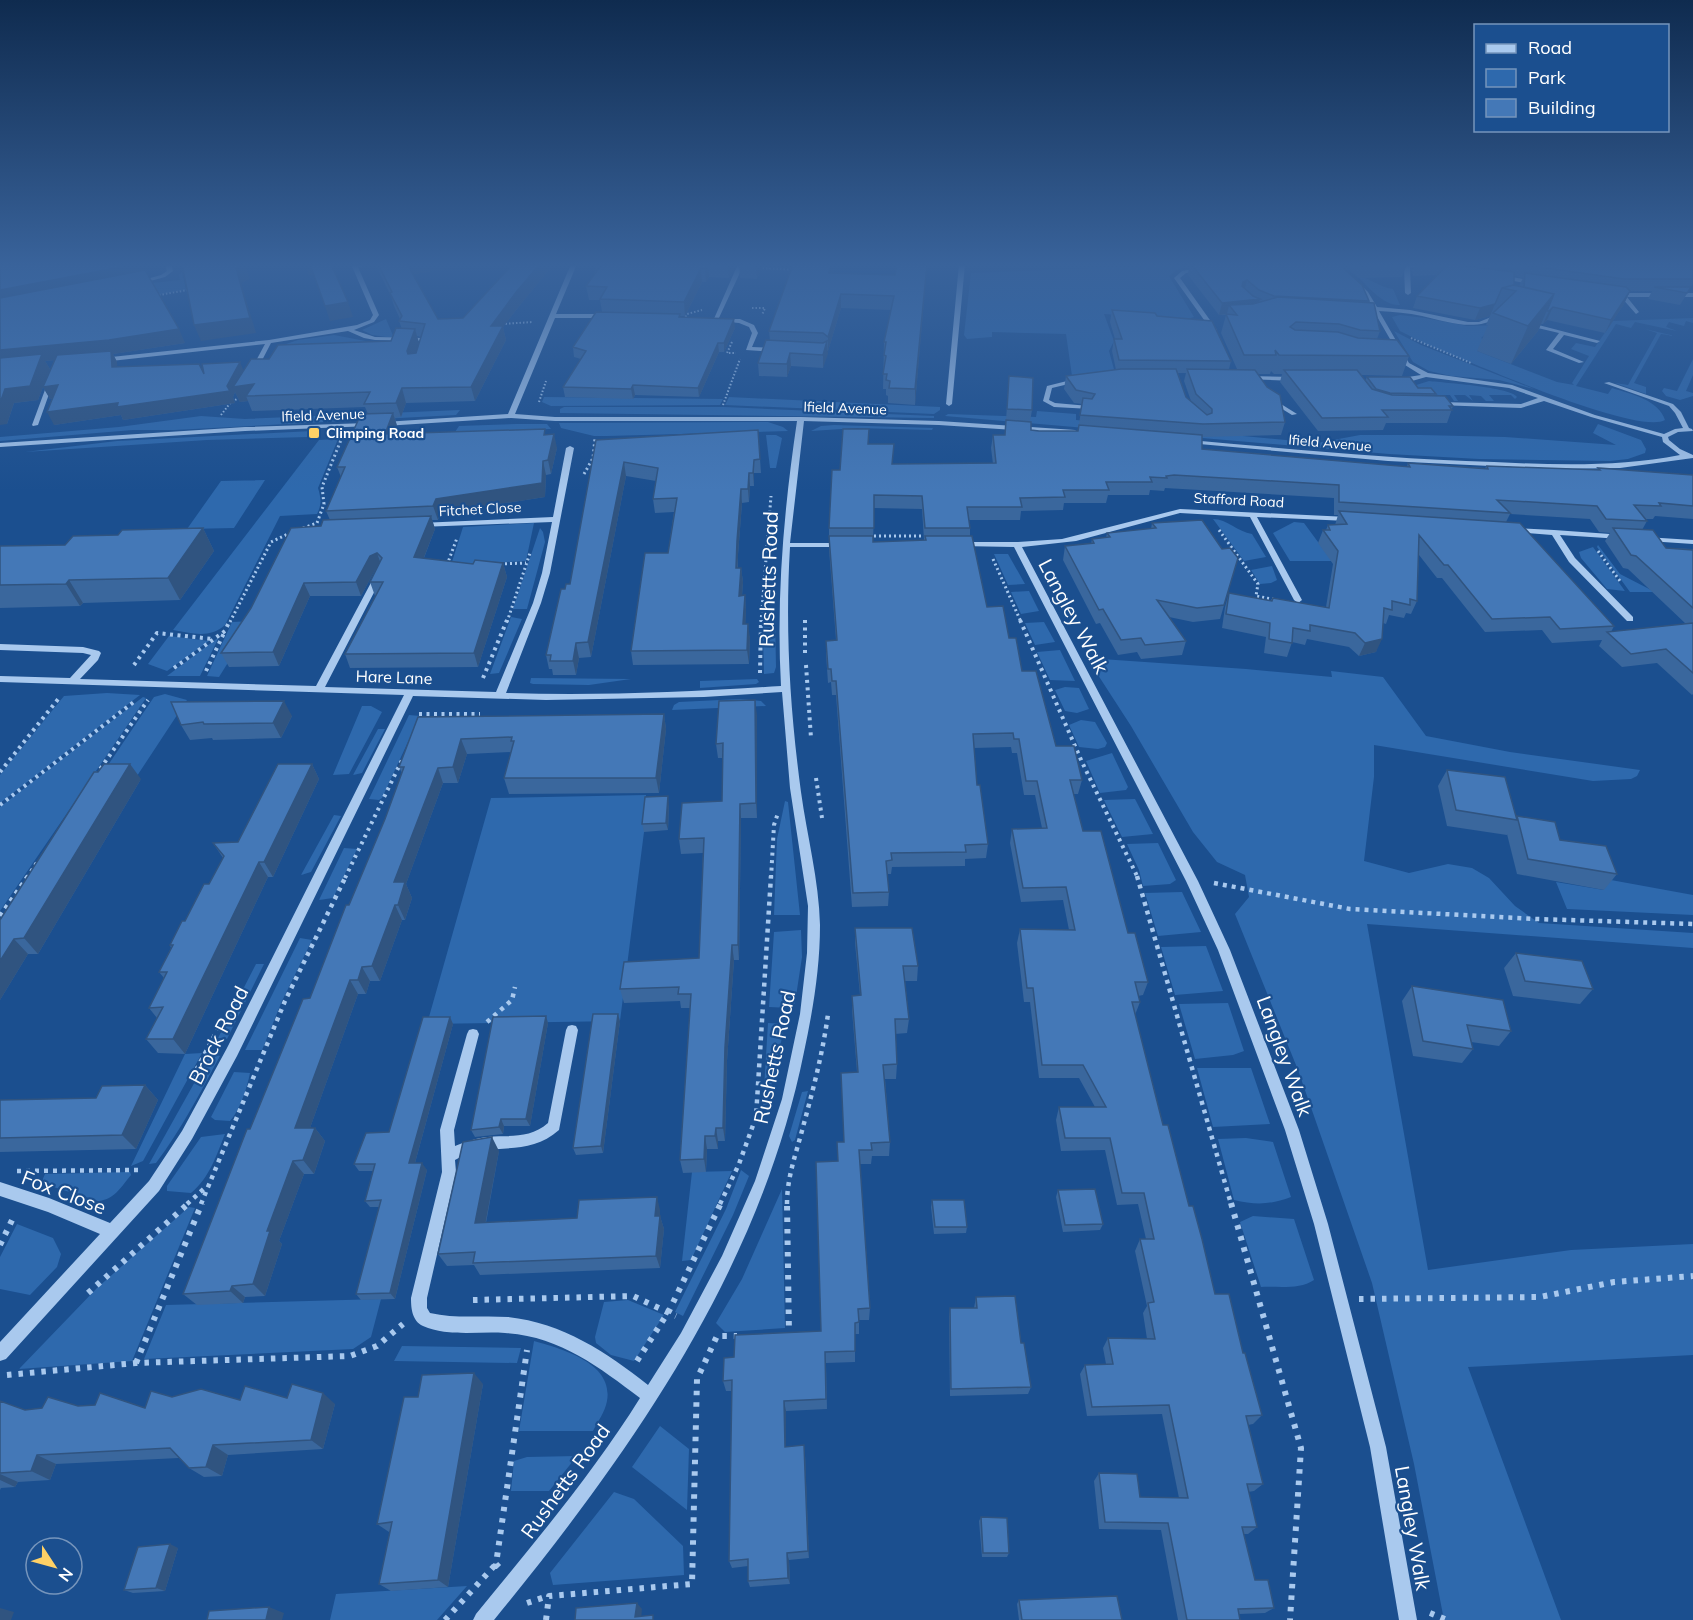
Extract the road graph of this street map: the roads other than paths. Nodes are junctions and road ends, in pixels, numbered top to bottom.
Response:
1 (284, 340) edge
2 (405, 340) edge
3 (543, 340) edge
4 (751, 340) edge
5 (955, 340) edge
6 (1393, 340) edge
7 (1558, 340) edge
8 (1591, 340) edge
9 (1597, 341) dead end
10 (269, 342) junction
11 (781, 350) edge
12 (1392, 354) edge
13 (1402, 355) junction
14 (419, 358) edge
15 (94, 361) edge
16 (1581, 362) dead end
17 (55, 369) edge
18 (1426, 375) junction
19 (1235, 378) edge
20 (1088, 379) edge
21 (1300, 379) edge
22 (1392, 380) edge
23 (1607, 383) dead end
24 (1267, 397) edge
25 (1546, 398) junction
26 (237, 399) edge
27 (949, 404) dead end
28 (1433, 404) edge
29 (1089, 408) edge
30 (1294, 414) dead end
31 (510, 416) junction
32 (801, 419) junction
33 (35, 425) dead end
34 (1690, 430) edge
35 (1085, 433) edge
36 (1665, 436) junction
37 (1184, 441) edge
38 (0, 445) edge
39 (570, 448) dead end
40 (1690, 457) edge
41 (1252, 513) junction
42 (556, 519) junction
43 (1352, 520) edge
44 (415, 525) edge
45 (1506, 529) edge
46 (1554, 532) junction
47 (1625, 537) edge
48 (1636, 538) edge
49 (1693, 542) edge
50 (852, 544) edge
51 (946, 544) edge
52 (786, 545) junction
53 (1018, 548) junction
54 (381, 571) edge
55 (1298, 600) edge
56 (1630, 619) dead end
57 (0, 647) edge
58 (0, 679) edge
59 (73, 681) junction
60 (319, 689) junction
61 (787, 690) junction
62 (410, 693) junction
63 (500, 695) junction
64 (572, 1030) dead end
65 (473, 1034) road end
66 (450, 1156) junction
67 (0, 1189) edge
68 (113, 1232) junction
69 (0, 1353) edge
70 (650, 1396) junction
71 (482, 1620) edge
72 (1408, 1620) edge

1 - 10 street
2 - 14 street
3 - 31 street
4 - 11 street
5 - 27 street
6 - 13 street
7 - 16 street
8 - 9 street
10 - 15 street
10 - 26 street
12 - 13 street
13 - 18 street
17 - 33 street
18 - 22 street
18 - 25 street
19 - 21 street
20 - 29 street
23 - 34 street
24 - 30 street
25 - 28 street
25 - 36 street
31 - 32 street, Ifield Avenue
31 - 38 street, Ifield Avenue
32 - 35 street, Ifield Avenue
32 - 52 street, Rushetts Road
34 - 36 street
36 - 40 street
37 - 40 street, Ifield Avenue
39 - 42 street
41 - 43 street, Stafford Road
41 - 53 street, Stafford Road
41 - 55 street
42 - 44 street, Fitchet Close
42 - 63 street
45 - 46 street
46 - 47 street
46 - 56 street
48 - 49 street
50 - 52 street
51 - 53 street, Stafford Road
52 - 61 street, Rushetts Road
53 - 72 street, Langley Walk
54 - 60 street
57 - 59 street
58 - 59 street, Hare Lane
59 - 60 street, Hare Lane
60 - 62 street, Hare Lane
61 - 63 street, Hare Lane
61 - 70 street, Rushetts Road
62 - 63 street, Hare Lane
62 - 68 street, Brock Road
64 - 66 street
65 - 66 street
66 - 70 street
67 - 68 street, Fox Close
68 - 69 street, Brock Road
70 - 71 street, Rushetts Road

